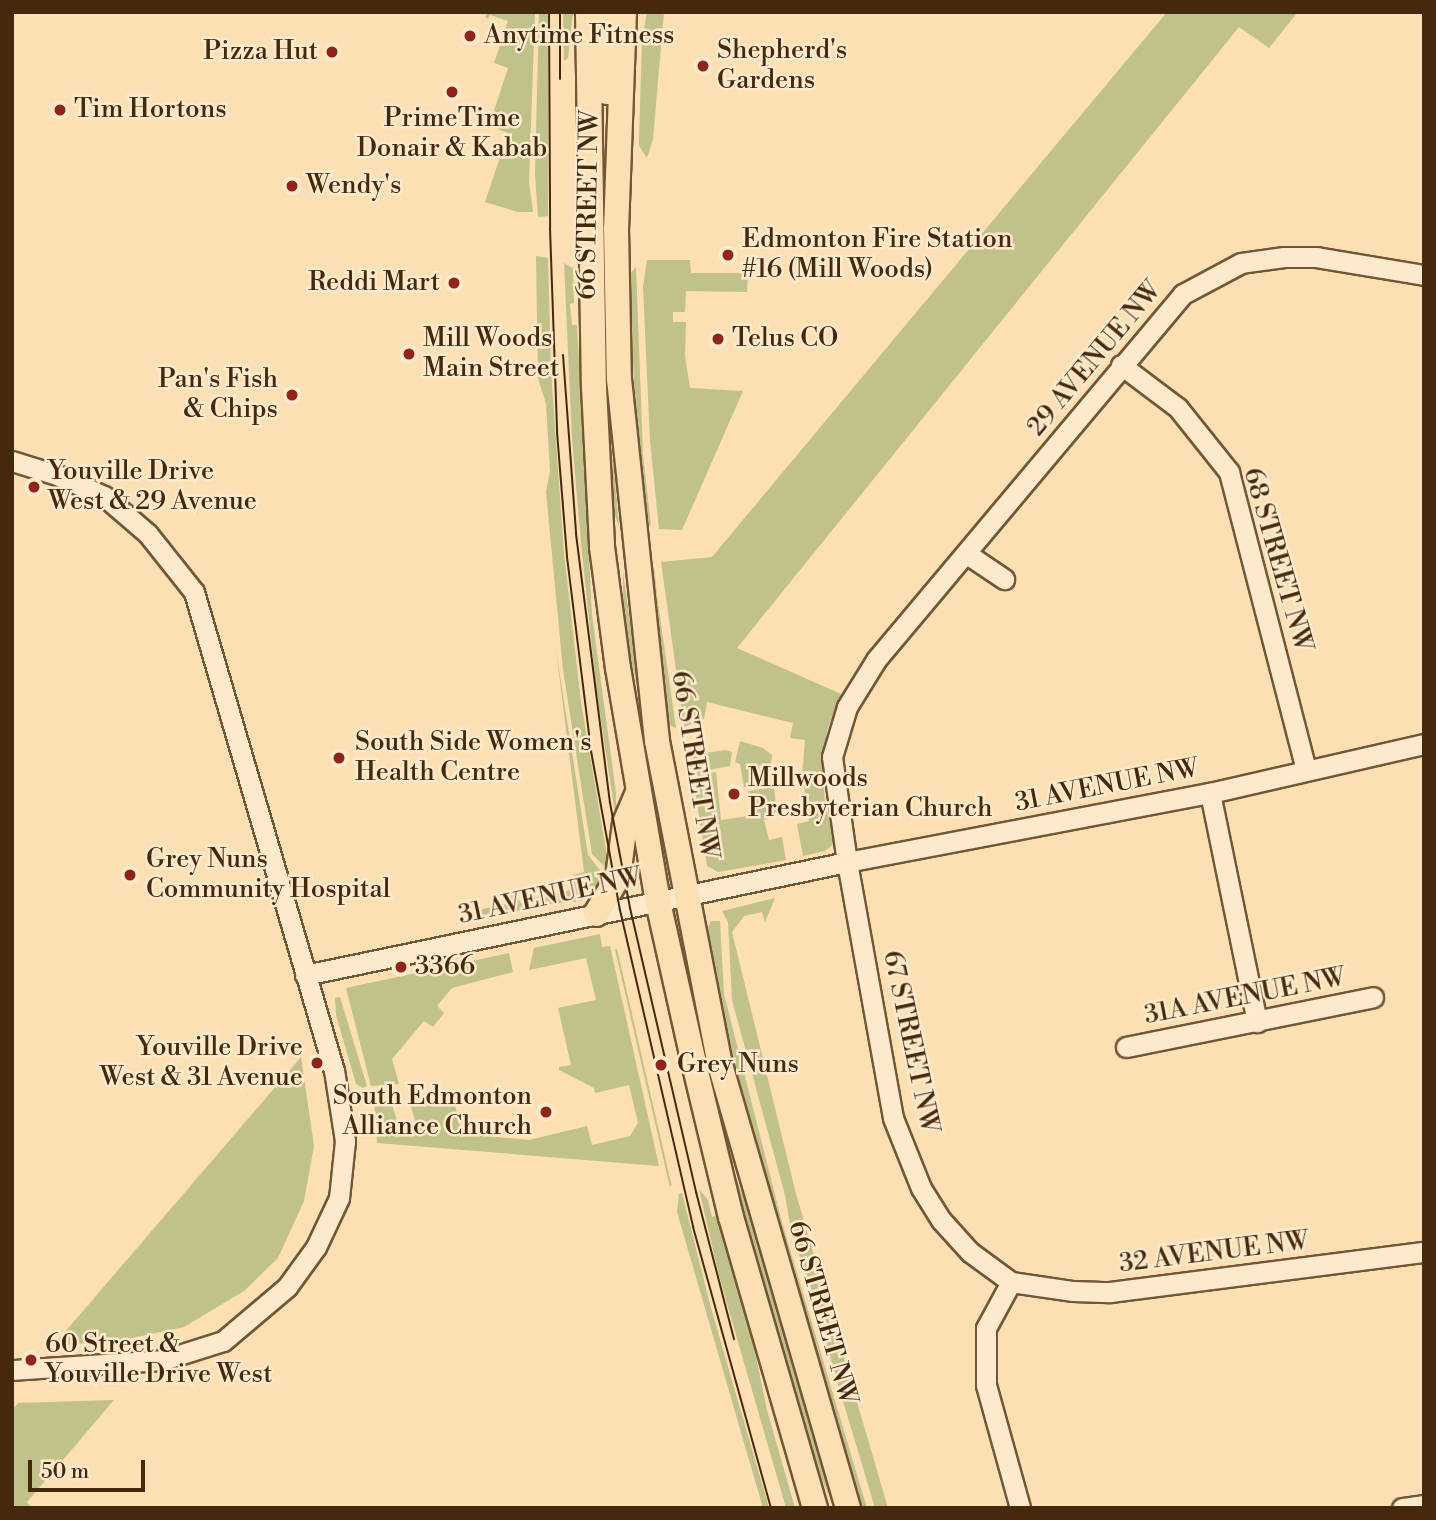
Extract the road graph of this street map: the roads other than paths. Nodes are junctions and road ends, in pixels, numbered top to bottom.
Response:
1 (588, 12) edge
2 (605, 12) edge
3 (625, 12) edge
4 (637, 12) edge
5 (624, 55) junction
6 (619, 146) junction
7 (1424, 275) edge
8 (1121, 365) junction
9 (12, 461) edge
10 (967, 554) junction
11 (1004, 579) dead end
12 (867, 672) joint
13 (1424, 744) edge
14 (1306, 769) junction
15 (638, 793) junction
16 (1210, 793) junction
17 (847, 862) junction
18 (685, 896) junction
19 (658, 902) junction
20 (596, 914) junction
21 (305, 975) junction
22 (1373, 998) dead end
23 (1257, 1022) junction
24 (1126, 1047) dead end
25 (1424, 1252) edge
26 (1011, 1282) junction
27 (12, 1370) edge
28 (1424, 1506) edge
29 (816, 1508) edge
30 (848, 1508) edge
31 (1020, 1508) edge
32 (1402, 1508) edge

1 - 15 main road, 66 STREET NW
2 - 6 main road
3 - 5 main road, 66 STREET NW
4 - 5 main road
5 - 6 main road, 66 STREET NW
6 - 18 main road, 66 STREET NW
7 - 8 street, 29 AVENUE NW
8 - 10 street, 29 AVENUE NW
8 - 14 street, 68 STREET NW
9 - 21 street
10 - 11 street
10 - 12 street, 29 AVENUE NW
12 - 17 street, 67 STREET NW
13 - 14 street, 31 AVENUE NW
14 - 16 street, 31 AVENUE NW
15 - 19 main road, 66 STREET NW
15 - 20 main road
16 - 17 street, 31 AVENUE NW
16 - 23 street
17 - 18 street, 31 AVENUE NW
17 - 26 street, 67 STREET NW
18 - 19 street, 31 AVENUE NW
18 - 30 main road, 66 STREET NW
19 - 20 street, 31 AVENUE NW
19 - 29 main road, 66 STREET NW
20 - 21 street, 31 AVENUE NW
21 - 27 street
22 - 23 street, 31A AVENUE NW
23 - 24 street, 31A AVENUE NW
25 - 26 street, 32 AVENUE NW
26 - 31 street
28 - 32 street

